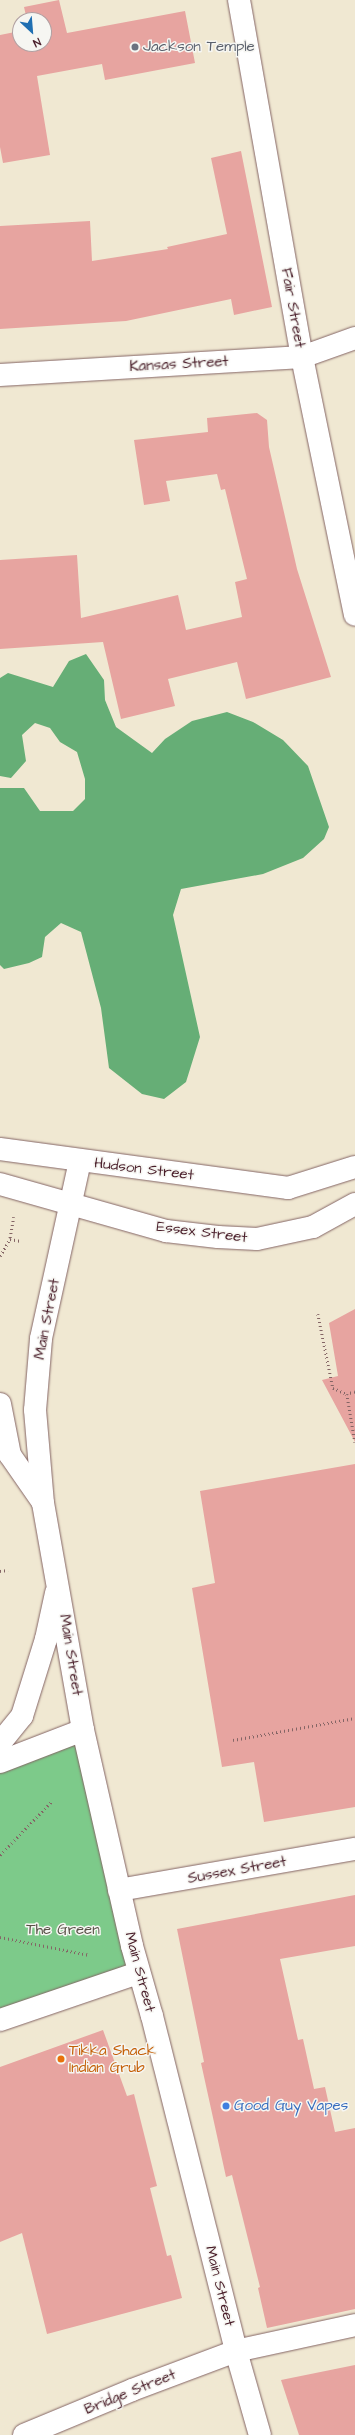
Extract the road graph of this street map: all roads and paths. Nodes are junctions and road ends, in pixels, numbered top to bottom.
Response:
1 (242, 1) edge
2 (355, 338) edge
3 (302, 357) junction
4 (0, 375) edge
5 (355, 615) edge
6 (0, 1149) edge
7 (80, 1161) junction
8 (355, 1167) edge
9 (0, 1184) edge
10 (72, 1204) junction
11 (355, 1204) edge
12 (15, 1210) dead end
13 (10, 1239) junction
14 (21, 1241) dead end
15 (0, 1256) edge
16 (318, 1314) dead end
17 (355, 1392) edge
18 (347, 1394) junction
19 (0, 1404) edge
20 (355, 1442) edge
21 (43, 1503) junction
22 (8, 1570) dead end
23 (0, 1571) edge
24 (59, 1582) junction
25 (355, 1718) edge
26 (83, 1730) junction
27 (233, 1740) dead end
28 (0, 1743) edge
29 (0, 1762) edge
30 (52, 1802) dead end
31 (355, 1849) edge
32 (0, 1854) edge
33 (119, 1890) junction
34 (0, 1937) edge
35 (89, 1955) dead end
36 (138, 1973) junction
37 (0, 2020) edge
38 (355, 2324) edge
39 (236, 2351) junction
40 (24, 2435) edge
41 (260, 2435) edge

1 - 3 street, Fair Street
2 - 3 street, Kansas Street
3 - 4 street, Kansas Street
3 - 5 street, Fair Street
6 - 7 street, Hudson Street
7 - 8 street, Hudson Street
7 - 10 street, Main Street
9 - 10 street, Essex Street
10 - 11 street, Essex Street
10 - 21 street, Main Street
12 - 13 path
13 - 14 path
13 - 15 path
16 - 18 path
17 - 18 path
18 - 20 path
19 - 21 street, Main Street
21 - 24 street, Main Street
22 - 23 path
24 - 26 street, Main Street
24 - 28 street
25 - 27 path
26 - 29 street
26 - 33 street, Main Street
30 - 32 path
31 - 33 street, Sussex Street
33 - 36 street, Main Street
34 - 35 path
36 - 37 street
36 - 39 street, Main Street
38 - 39 street, Bridge Street
39 - 40 street, Bridge Street
39 - 41 street, Main Street

